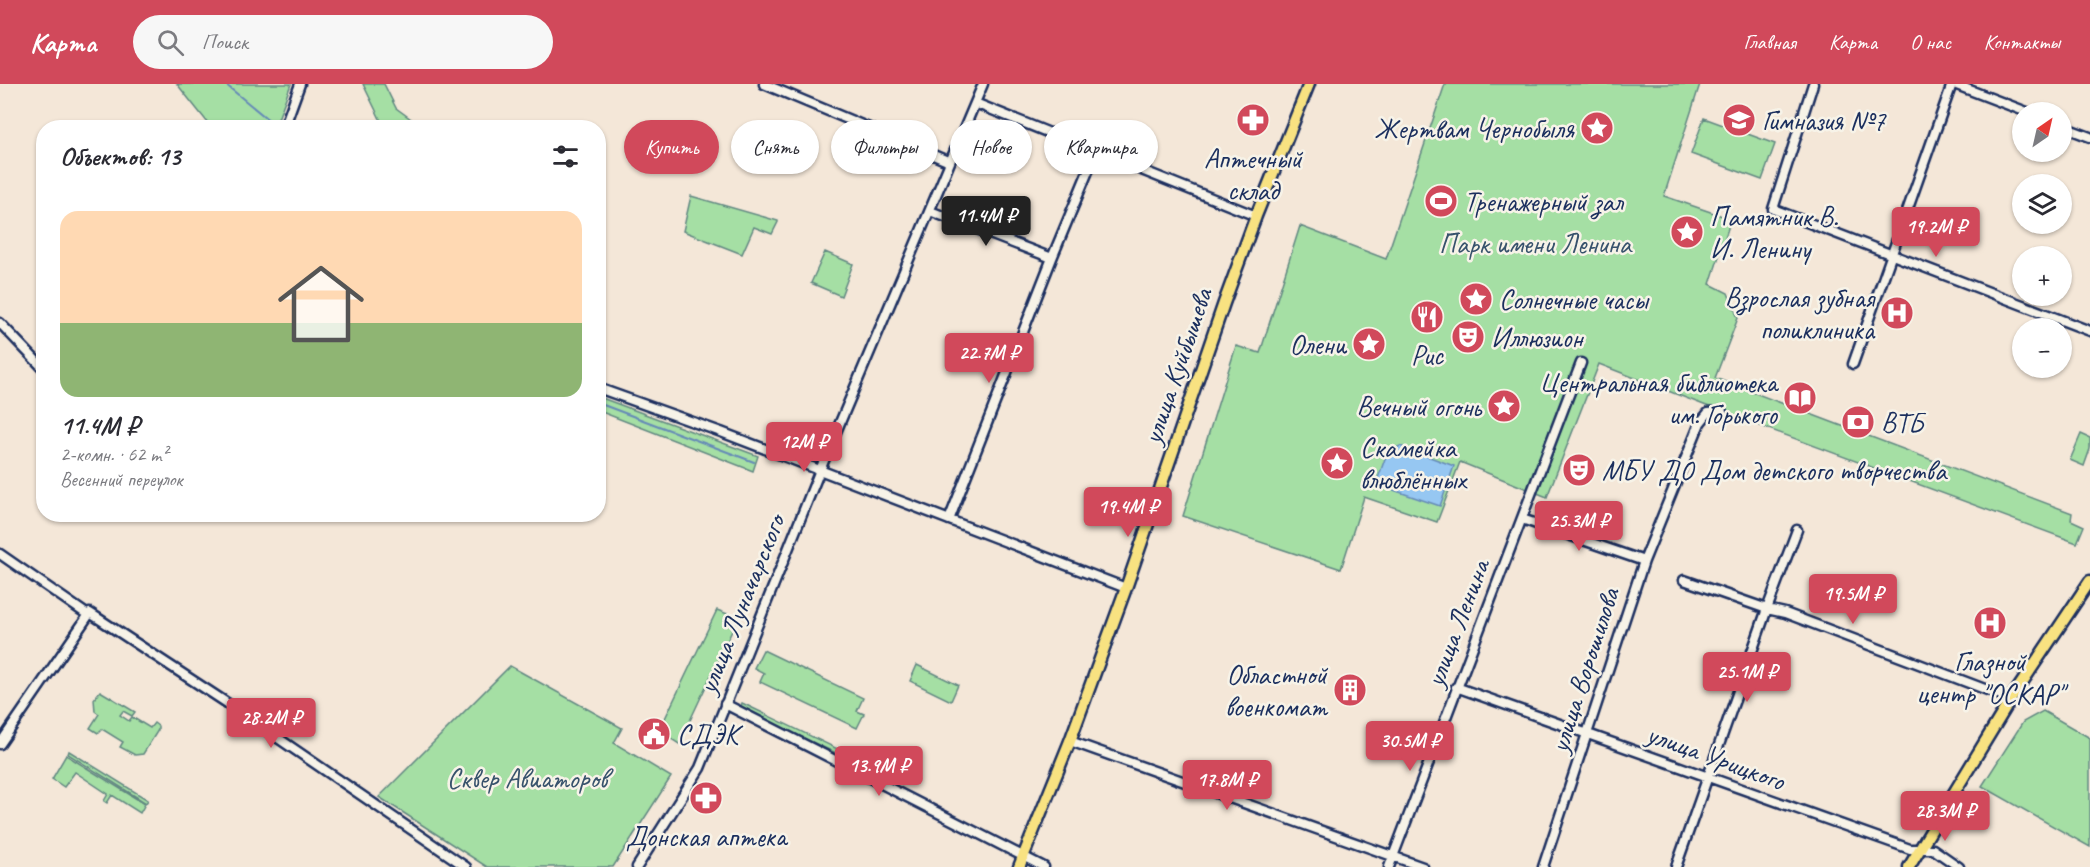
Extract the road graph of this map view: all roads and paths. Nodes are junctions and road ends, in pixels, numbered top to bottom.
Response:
1 (300, 84) edge
2 (764, 84) edge
3 (983, 84) edge
4 (1309, 84) edge
5 (1813, 84) edge
6 (1953, 84) edge
7 (975, 104) junction
8 (2012, 106) edge
9 (287, 120) edge
10 (968, 120) edge
11 (2072, 130) edge
12 (1044, 131) edge
13 (2090, 137) edge
14 (950, 162) joint
15 (1087, 174) edge
16 (1151, 174) edge
17 (930, 211) junction
18 (1256, 216) junction
19 (1890, 255) junction
20 (1052, 258) junction
21 (0, 323) edge
22 (2090, 331) edge
23 (36, 361) edge
24 (1581, 363) dead end
25 (1853, 364) dead end
26 (606, 391) edge
27 (1722, 412) dead end
28 (820, 470) junction
29 (1522, 519) junction
30 (950, 520) junction
31 (1797, 531) dead end
32 (0, 554) edge
33 (1644, 561) junction
34 (1684, 580) dead end
35 (2090, 581) edge
36 (1126, 588) junction
37 (1767, 609) junction
38 (89, 614) junction
39 (1456, 687) junction
40 (2011, 699) junction
41 (725, 704) junction
42 (1587, 734) junction
43 (1070, 741) junction
44 (0, 744) edge
45 (1706, 777) junction
46 (1920, 849) junction
47 (1024, 856) junction
48 (1393, 856) junction
49 (465, 867) edge
50 (637, 867) edge
51 (1019, 867) edge
52 (1044, 867) edge
53 (1389, 867) edge
54 (1423, 867) edge
55 (1543, 867) edge
56 (1676, 867) edge
57 (1909, 867) edge
58 (1959, 867) edge

1 - 9 street
2 - 14 street
3 - 7 street, улица Луначарского
4 - 18 main road, улица Куйбышева
5 - 19 street
6 - 8 street
6 - 19 street
7 - 10 street, улица Луначарского
7 - 12 street
11 - 13 street
14 - 17 street, улица Луначарского
15 - 20 street
16 - 18 street
17 - 20 street
17 - 28 street, улица Луначарского
18 - 36 main road, улица Куйбышева
19 - 22 street
19 - 25 street
20 - 30 street
21 - 23 street
24 - 29 street, улица Ленина
26 - 28 street
27 - 33 street, улица Ворошилова
28 - 30 street
28 - 41 street, улица Луначарского
29 - 33 street
29 - 39 street, улица Ленина
30 - 36 street
31 - 37 street
32 - 38 street
33 - 42 street, улица Ворошилова
34 - 37 street
35 - 40 main road
36 - 43 main road, улица Куйбышева
37 - 40 street
37 - 45 street
38 - 44 street
38 - 49 street
39 - 42 street, улица Урицкого
39 - 48 street, улица Ленина
40 - 46 main road
41 - 47 street
41 - 50 street, улица Луначарского
42 - 45 street, улица Урицкого
42 - 55 street, улица Ворошилова
43 - 47 main road, улица Куйбышева
43 - 48 street
45 - 46 street, улица Урицкого
45 - 56 street
46 - 57 main road
46 - 58 street, улица Урицкого
47 - 51 main road, улица Куйбышева
47 - 52 street
48 - 53 street, улица Ленина
48 - 54 street

